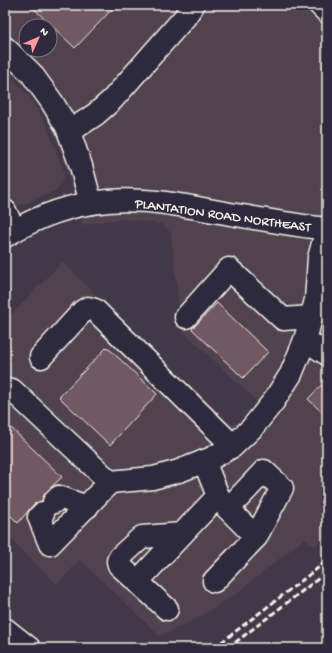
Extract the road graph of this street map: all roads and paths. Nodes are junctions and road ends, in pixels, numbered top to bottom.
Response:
1 (192, 5) edge
2 (320, 5) edge
3 (327, 12) edge
4 (5, 48) edge
5 (69, 132) junction
6 (91, 203) junction
7 (8, 226) edge
8 (327, 229) edge
9 (186, 317) dead end
10 (312, 317) junction
11 (305, 340) junction
12 (327, 354) edge
13 (41, 357) dead end
14 (12, 390) dead end
15 (234, 446) junction
16 (204, 461) junction
17 (110, 482) junction
18 (223, 502) junction
19 (86, 507) junction
20 (182, 534) junction
21 (256, 537) junction
22 (214, 581) dead end
23 (137, 582) junction
24 (167, 610) dead end
25 (5, 629) edge
26 (29, 648) edge

1 - 5 main road
2 - 3 main road
4 - 5 main road
5 - 6 main road
6 - 7 main road, PLANTATION ROAD NORTHEAST
6 - 8 main road, PLANTATION ROAD NORTHEAST
8 - 10 main road
9 - 10 main road
10 - 11 main road
11 - 12 main road
11 - 15 main road
13 - 15 main road
14 - 17 main road
15 - 16 main road
16 - 17 main road
16 - 18 main road
17 - 19 main road
18 - 20 main road
18 - 21 main road
18 - 21 main road
19 - 19 main road
20 - 23 main road
20 - 23 main road
21 - 22 main road
23 - 24 main road
25 - 26 main road

